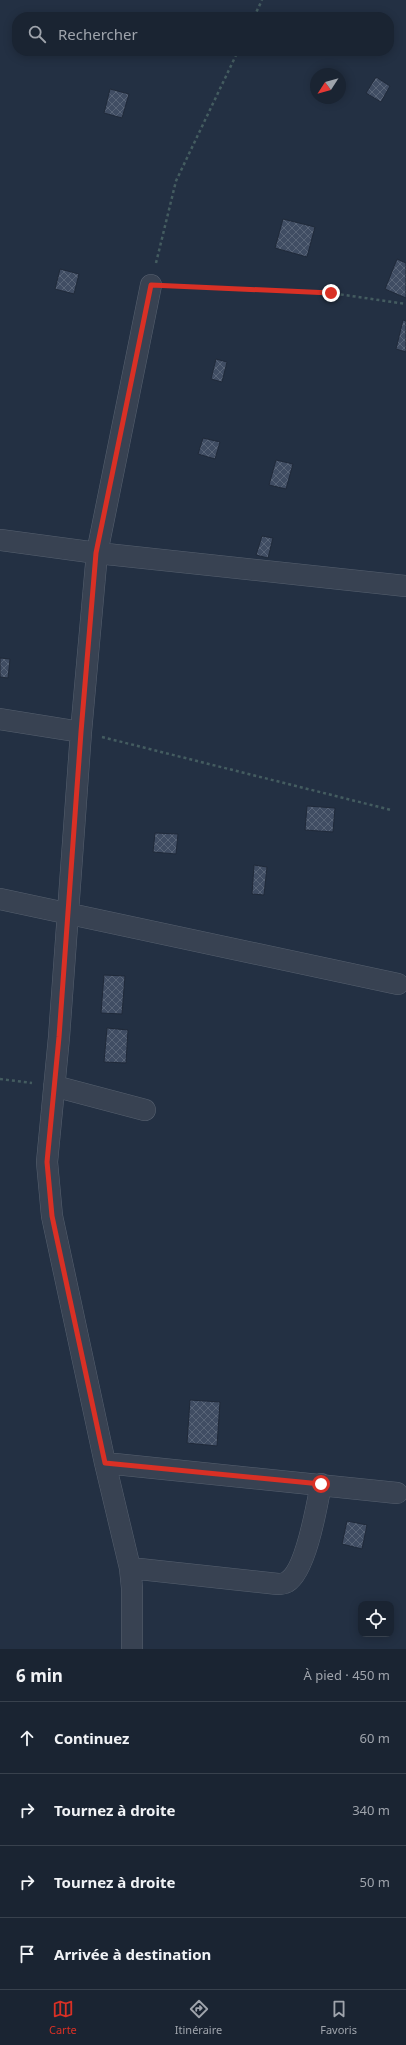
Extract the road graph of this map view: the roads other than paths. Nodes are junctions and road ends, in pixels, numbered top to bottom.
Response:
1 (151, 285) road end
2 (0, 540) edge
3 (96, 553) junction
4 (406, 586) edge
5 (0, 719) edge
6 (81, 732) junction
7 (0, 899) edge
8 (68, 914) junction
9 (398, 984) dead end
10 (54, 1086) junction
11 (145, 1110) dead end
12 (105, 1463) junction
13 (321, 1484) junction
14 (397, 1493) dead end
15 (130, 1568) junction
16 (132, 1649) edge

1 - 3 street
2 - 3 street
3 - 4 street
3 - 6 street
5 - 6 street
6 - 8 street
7 - 8 street
8 - 9 street
8 - 10 street
10 - 11 street
10 - 12 street
12 - 13 street
12 - 15 street
13 - 14 street
13 - 15 street
15 - 16 street

